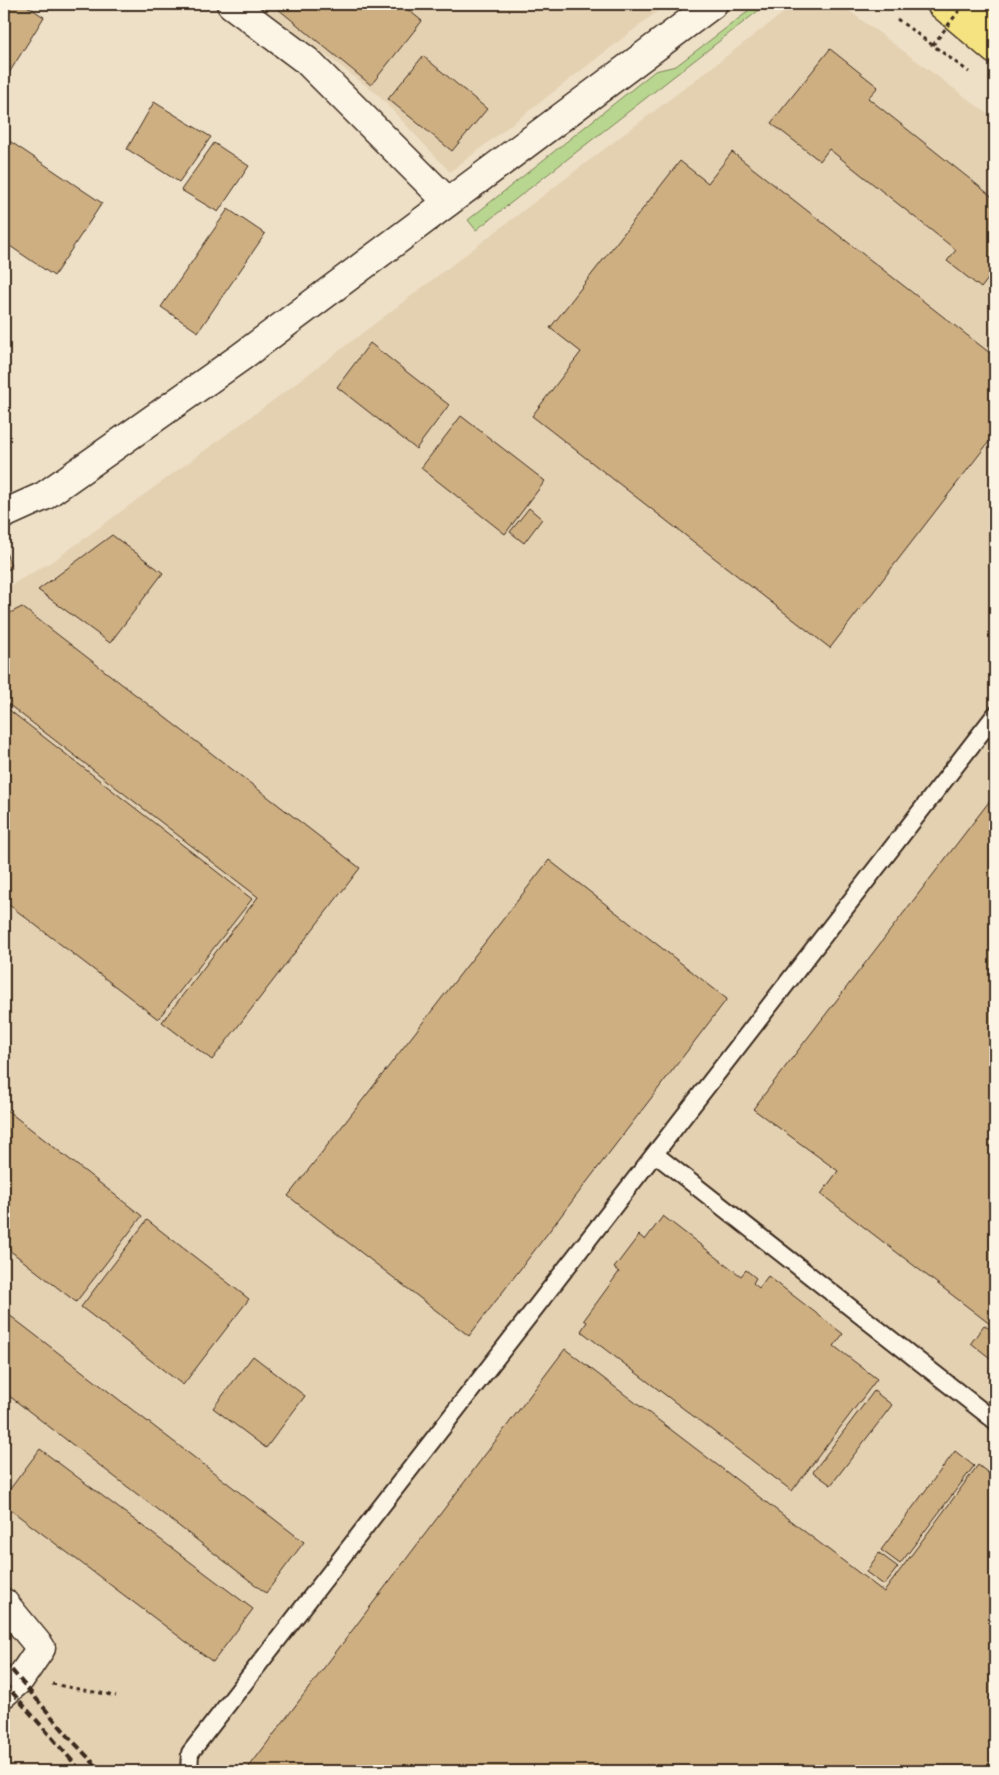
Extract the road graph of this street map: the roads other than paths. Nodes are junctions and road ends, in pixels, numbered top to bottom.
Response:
1 (231, 4) edge
2 (713, 4) edge
3 (941, 4) edge
4 (969, 4) edge
5 (995, 24) edge
6 (995, 50) edge
7 (448, 202) junction
8 (4, 514) edge
9 (995, 715) edge
10 (655, 1154) junction
11 (995, 1421) edge
12 (4, 1603) edge
13 (4, 1693) edge
14 (189, 1771) edge

1 - 7 street
2 - 7 street
3 - 6 main road
4 - 5 main road
7 - 8 street
9 - 10 lane
10 - 11 lane
10 - 14 lane
12 - 13 street

